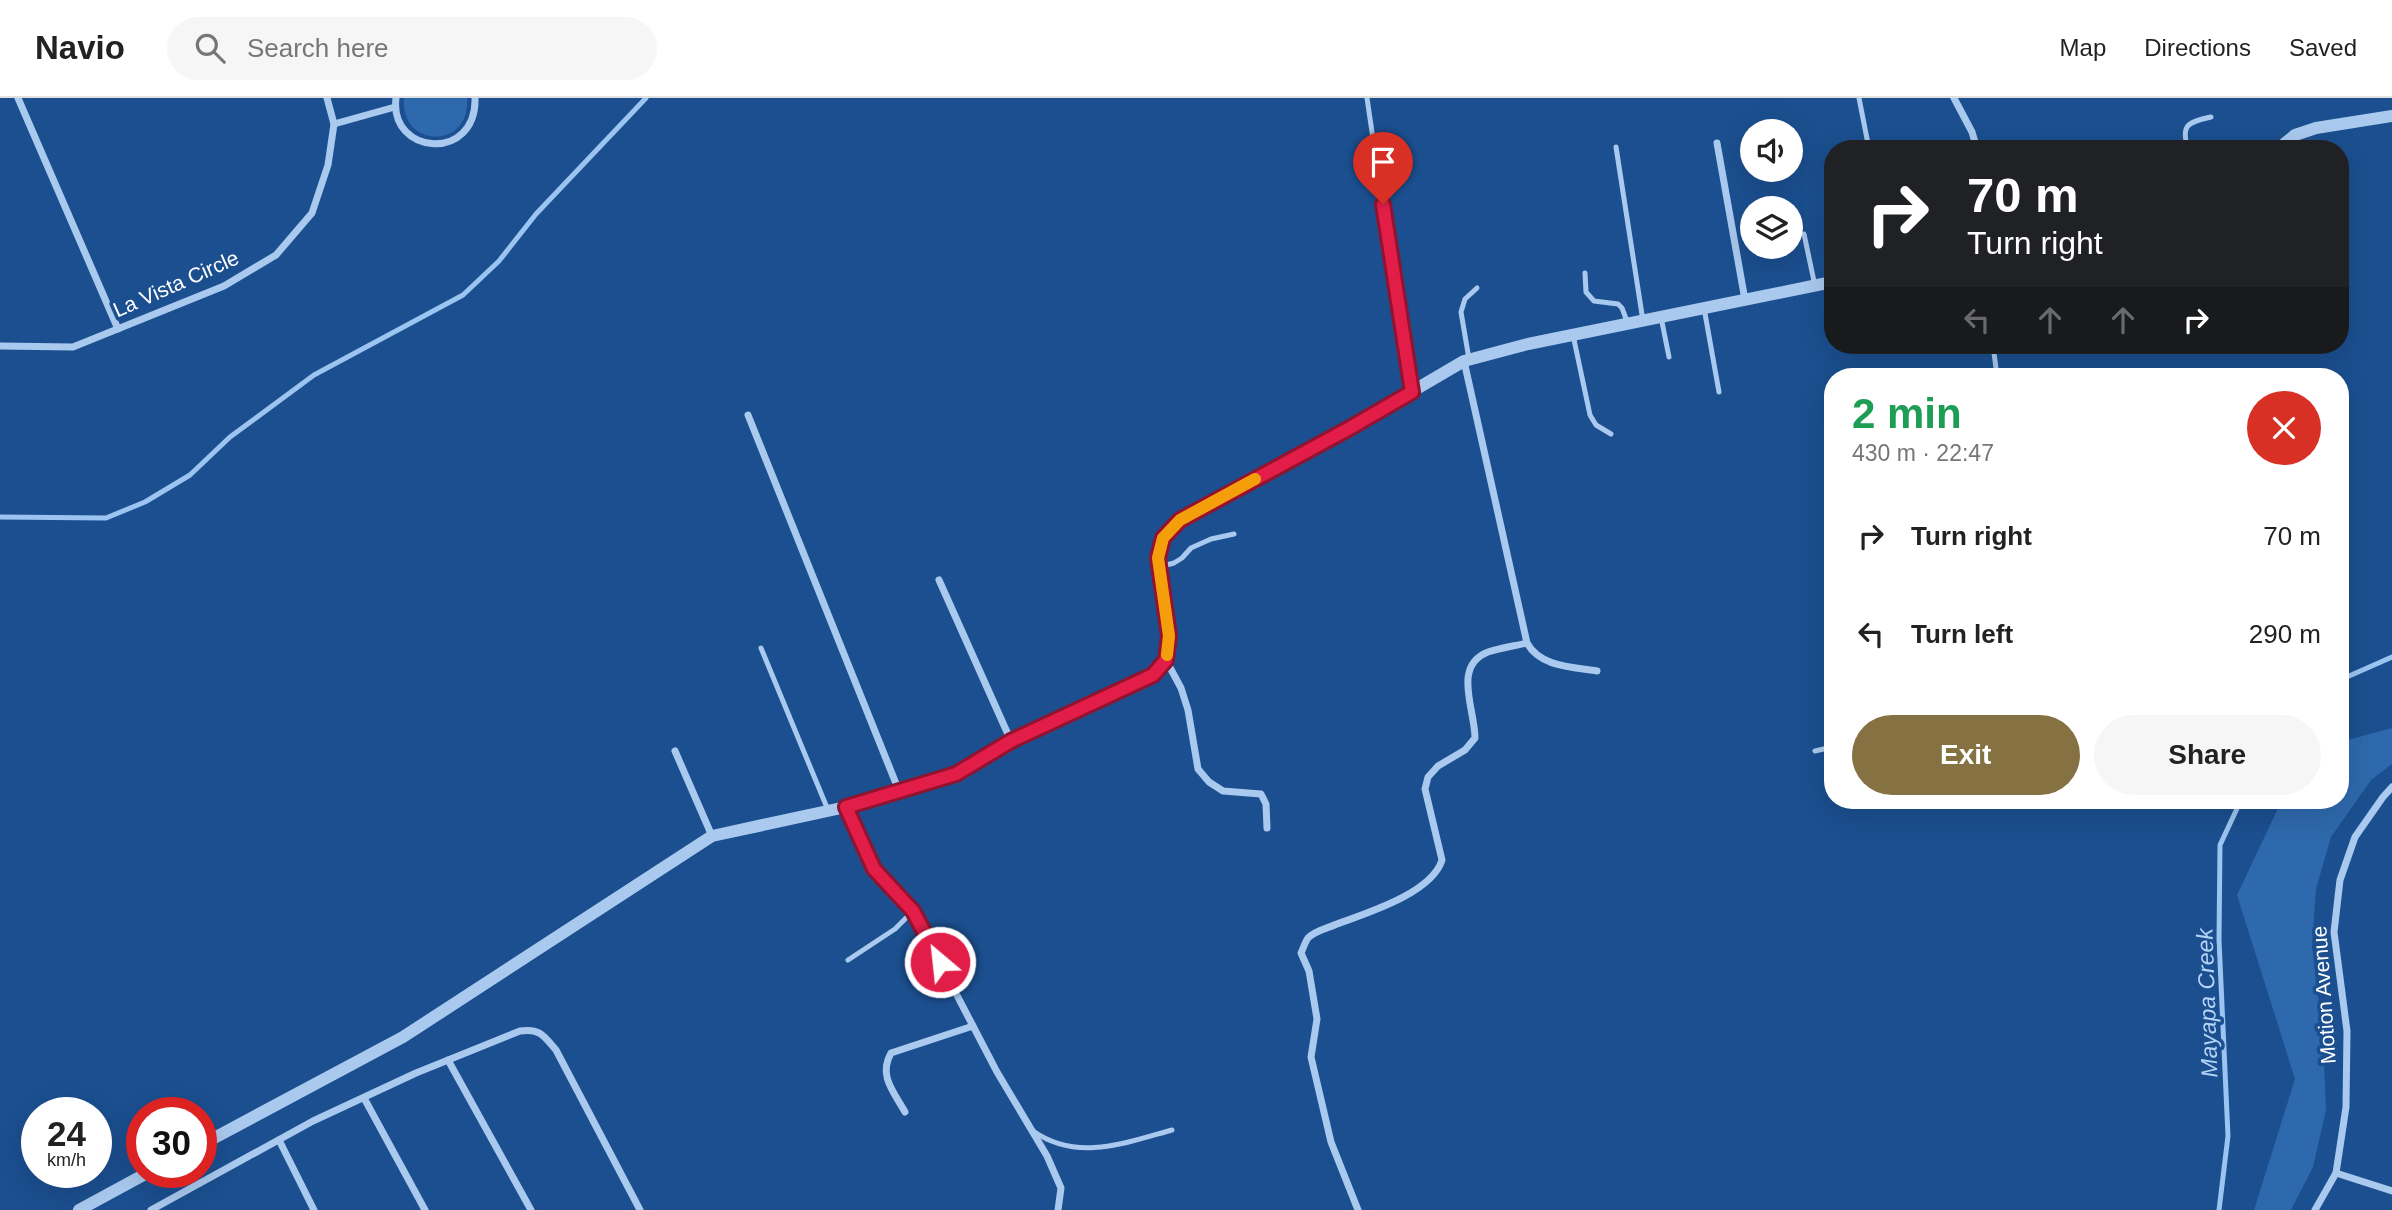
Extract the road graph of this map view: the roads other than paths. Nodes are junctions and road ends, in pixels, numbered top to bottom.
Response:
1 (18, 98) edge
2 (327, 98) edge
3 (475, 98) edge
4 (1367, 98) edge
5 (1859, 98) edge
6 (1954, 98) edge
7 (396, 102) edge
8 (2392, 116) edge
9 (2211, 117) dead end
10 (334, 124) junction
11 (1867, 140) edge
12 (1974, 140) edge
13 (2187, 140) edge
14 (2289, 140) edge
15 (1717, 143) dead end
16 (1616, 147) dead end
17 (1804, 234) dead end
18 (1585, 274) dead end
19 (1824, 284) edge
20 (1815, 286) junction
21 (1477, 288) dead end
22 (1745, 300) junction
23 (1704, 308) junction
24 (1661, 317) junction
25 (1643, 321) junction
26 (1628, 324) junction
27 (118, 330) junction
28 (1573, 335) junction
29 (0, 346) edge
30 (1669, 357) dead end
31 (1467, 361) junction
32 (1412, 392) junction
33 (1719, 392) dead end
34 (748, 415) dead end
35 (1611, 434) dead end
36 (1234, 534) dead end
37 (1159, 567) junction
38 (939, 580) dead end
39 (1527, 643) junction
40 (761, 648) dead end
41 (1166, 660) junction
42 (1597, 671) dead end
43 (1011, 741) junction
44 (1824, 749) edge
45 (675, 751) dead end
46 (1815, 751) dead end
47 (2392, 788) edge
48 (899, 791) junction
49 (846, 807) junction
50 (828, 810) junction
51 (1267, 828) dead end
52 (712, 836) junction
53 (913, 911) junction
54 (848, 960) dead end
55 (973, 1026) junction
56 (448, 1060) junction
57 (364, 1097) junction
58 (905, 1112) dead end
59 (1030, 1129) junction
60 (1172, 1130) dead end
61 (217, 1136) edge
62 (279, 1140) junction
63 (2336, 1173) junction
64 (126, 1184) edge
65 (2392, 1191) edge
66 (79, 1210) edge
67 (151, 1210) edge
68 (314, 1210) edge
69 (425, 1210) edge
70 (531, 1210) edge
71 (639, 1210) edge
72 (1058, 1210) edge
73 (1358, 1210) edge
74 (2315, 1210) edge

1 - 27 street
2 - 10 street, La Vista Circle
3 - 7 street
4 - 32 lane
5 - 11 lane
6 - 12 street
7 - 10 street
8 - 14 street
9 - 13 lane
10 - 27 street, La Vista Circle
15 - 22 street
16 - 25 lane
17 - 20 lane
18 - 26 lane
19 - 20 street
20 - 22 street
21 - 31 lane
22 - 23 street
23 - 24 street
23 - 33 lane
24 - 25 street
24 - 30 lane
25 - 26 street
26 - 28 street
27 - 29 street, La Vista Circle
28 - 31 street
28 - 35 lane
31 - 32 street
31 - 39 street
32 - 37 street
34 - 48 street
36 - 37 lane
37 - 41 street
38 - 43 street
39 - 42 street
39 - 73 street
40 - 50 lane
41 - 43 street
41 - 51 street
43 - 48 street
44 - 46 lane
45 - 52 street
47 - 63 street, Motion Avenue
48 - 49 street
49 - 50 street
49 - 53 street
50 - 52 street
52 - 61 street
53 - 54 lane
53 - 55 street
55 - 58 street
55 - 59 street
56 - 57 street
56 - 70 street
56 - 71 street
57 - 62 street
57 - 69 street
59 - 60 lane
59 - 72 street
62 - 67 street
62 - 68 street
63 - 65 street
63 - 74 street, Motion Avenue
64 - 66 street

